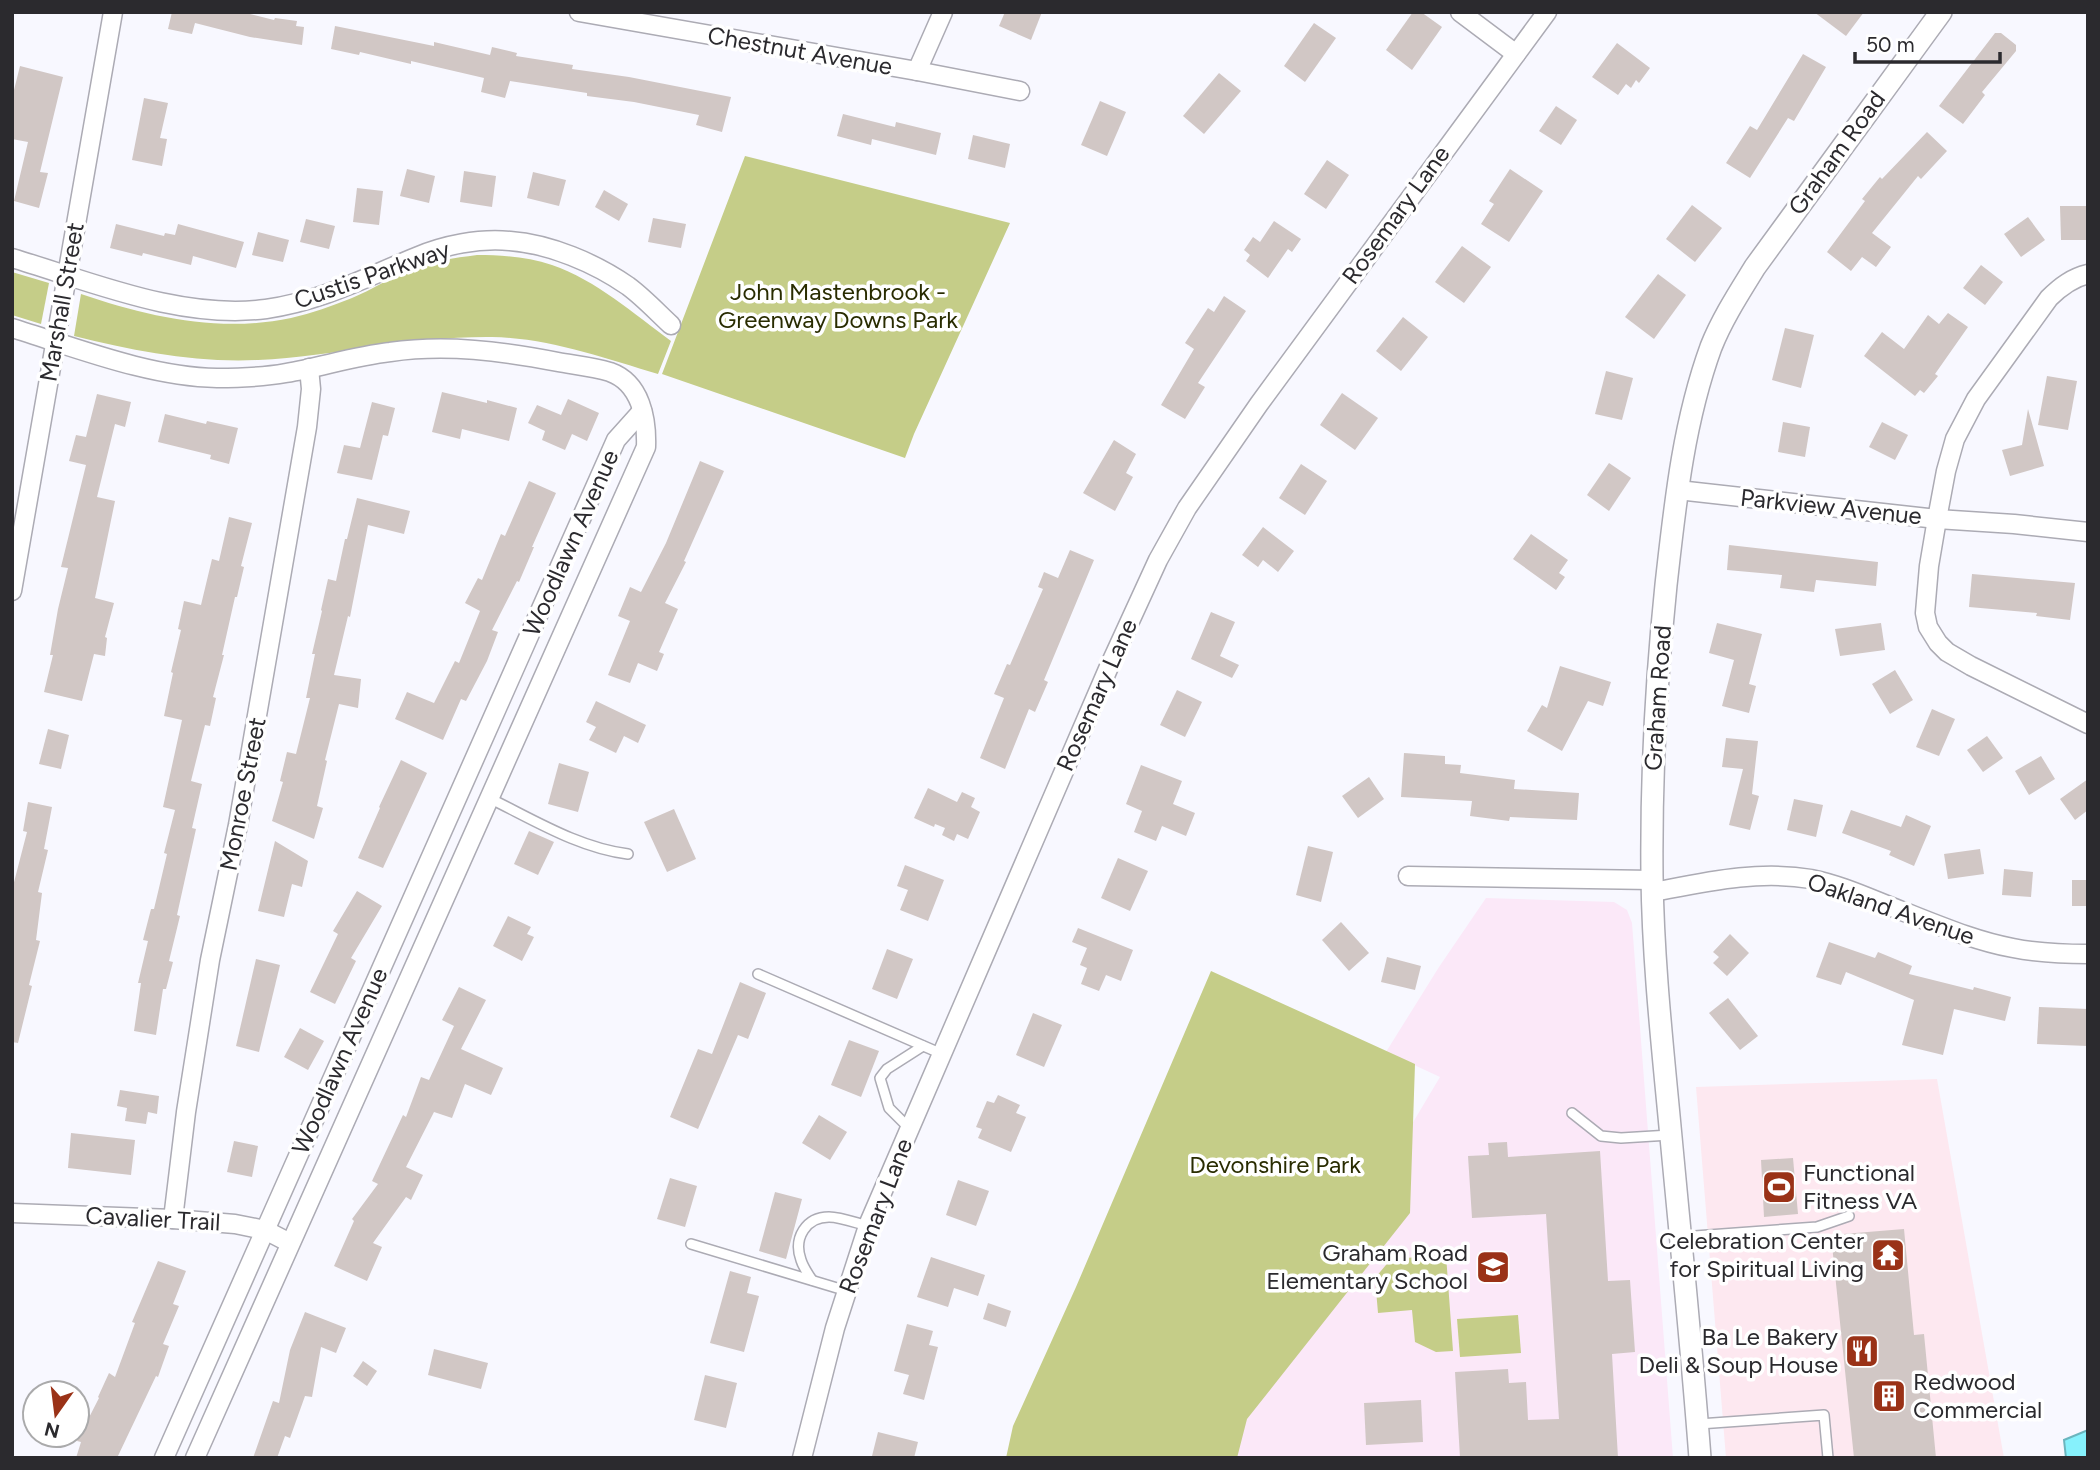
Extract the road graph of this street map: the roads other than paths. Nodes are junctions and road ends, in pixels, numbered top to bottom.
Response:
1 (113, 12) edge
2 (579, 12) edge
3 (943, 12) edge
4 (1460, 12) edge
5 (1546, 12) edge
6 (1941, 12) edge
7 (645, 18) edge
8 (1516, 54) junction
9 (917, 71) junction
10 (1020, 91) dead end
11 (12, 258) edge
12 (2088, 274) edge
13 (67, 275) junction
14 (671, 325) dead end
15 (12, 328) edge
16 (55, 341) junction
17 (309, 368) junction
18 (642, 411) junction
19 (1678, 489) junction
20 (1937, 519) junction
21 (2088, 532) edge
22 (12, 591) edge
23 (2088, 724) edge
24 (489, 798) junction
25 (432, 853) junction
26 (628, 854) dead end
27 (459, 865) junction
28 (1408, 876) dead end
29 (1652, 886) junction
30 (2088, 954) edge
31 (758, 974) dead end
32 (923, 1046) junction
33 (942, 1054) junction
34 (1572, 1113) dead end
35 (909, 1128) junction
36 (1671, 1135) junction
37 (12, 1213) edge
38 (1849, 1216) dead end
39 (173, 1219) junction
40 (868, 1226) junction
41 (265, 1230) junction
42 (1679, 1237) junction
43 (290, 1243) junction
44 (691, 1244) dead end
45 (812, 1280) junction
46 (847, 1291) junction
47 (1697, 1424) junction
48 (164, 1458) edge
49 (195, 1458) edge
50 (802, 1458) edge
51 (1700, 1458) edge
52 (1828, 1458) edge

1 - 13 street, Marshall Street
2 - 7 street, Chestnut Avenue
3 - 9 street
4 - 8 street
5 - 8 street, Rosemary Lane
6 - 19 street, Graham Road
7 - 9 street, Chestnut Avenue
8 - 33 street, Rosemary Lane
9 - 10 street, Chestnut Avenue
11 - 13 street, Custis Parkway
12 - 20 street
13 - 14 street, Custis Parkway
13 - 16 street, Marshall Street
15 - 16 street
16 - 17 street
16 - 22 street, Marshall Street
17 - 18 street
17 - 39 street, Monroe Street
18 - 24 street, Woodlawn Avenue
18 - 25 street, Woodlawn Avenue
19 - 20 street, Parkview Avenue
19 - 29 street, Graham Road
20 - 21 street
20 - 23 street, Parkview Avenue
24 - 26 lane
24 - 27 street, Woodlawn Avenue
25 - 27 street
25 - 41 street, Woodlawn Avenue
27 - 43 street, Woodlawn Avenue
28 - 29 street, Oakland Avenue
29 - 30 street, Oakland Avenue
29 - 36 street, Graham Road
31 - 32 lane
32 - 33 lane
32 - 35 lane
33 - 35 street, Rosemary Lane
34 - 36 lane
35 - 40 street, Rosemary Lane
36 - 42 street, Graham Road
37 - 39 street, Cavalier Trail
38 - 42 lane
39 - 41 street, Cavalier Trail
40 - 45 lane
40 - 46 street, Rosemary Lane
41 - 43 street, Cavalier Trail
41 - 48 street, Woodlawn Avenue
42 - 47 street, Graham Road
43 - 49 street, Woodlawn Avenue
44 - 45 lane
45 - 46 lane
46 - 50 street, Rosemary Lane
47 - 51 street, Graham Road
47 - 52 lane

